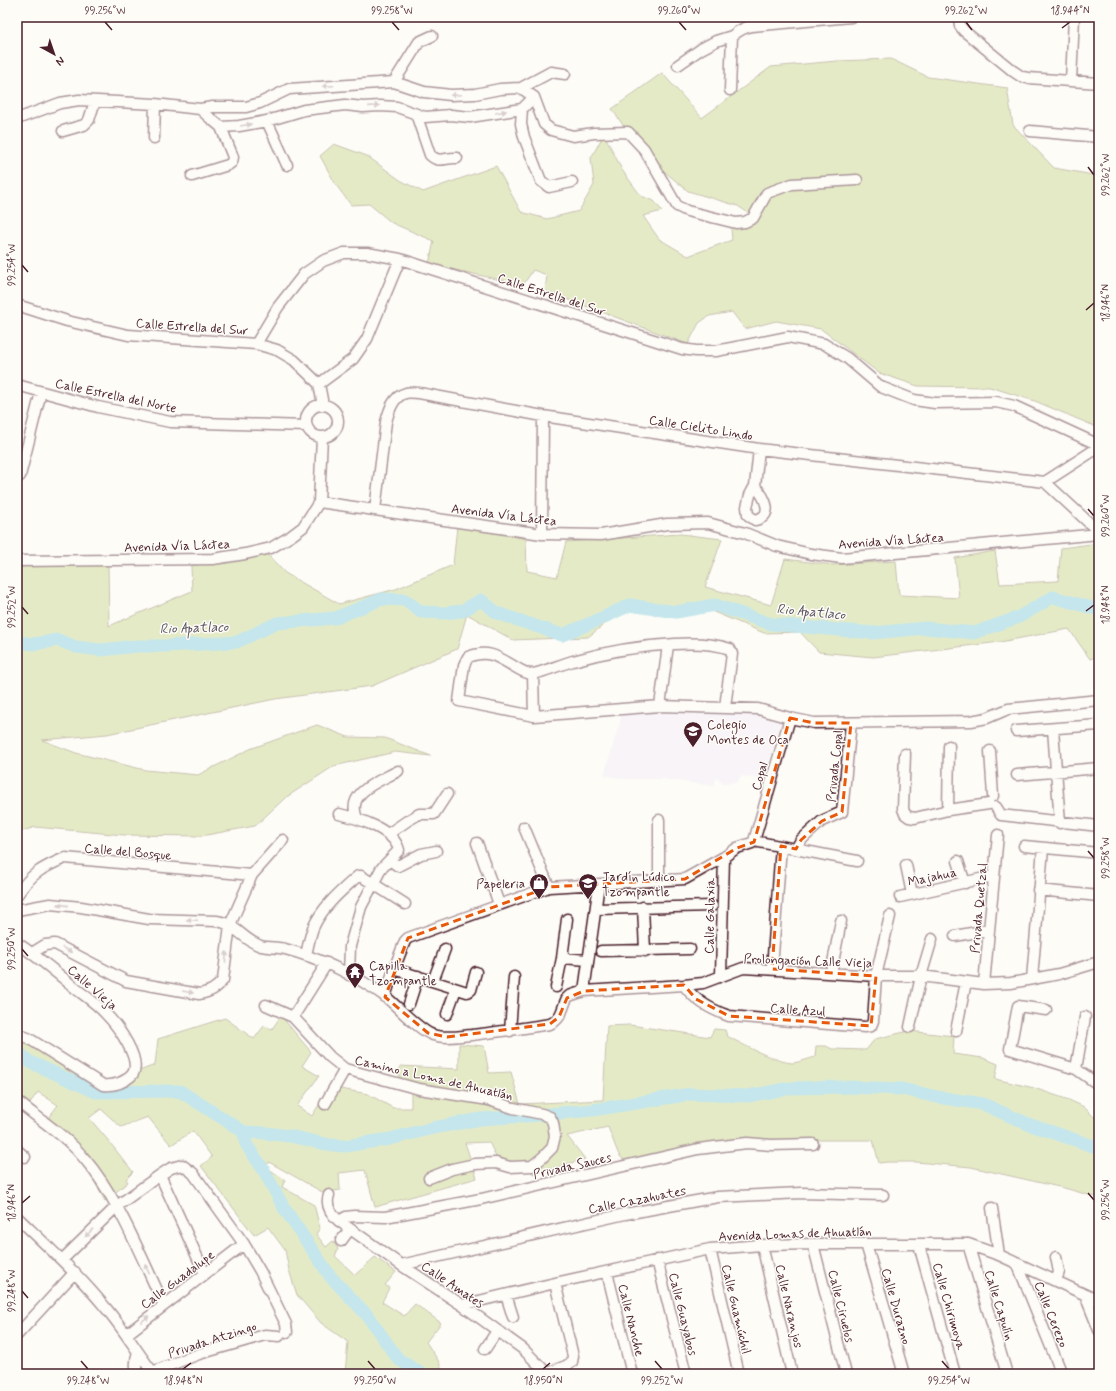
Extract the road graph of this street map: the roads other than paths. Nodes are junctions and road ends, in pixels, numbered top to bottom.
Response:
1 (851, 17) edge
2 (959, 17) edge
3 (1074, 17) edge
4 (432, 36) dead end
5 (732, 36) junction
6 (678, 65) dead end
7 (565, 74) dead end
8 (1071, 81) junction
9 (394, 82) junction
10 (1099, 83) edge
11 (521, 88) junction
12 (730, 90) dead end
13 (534, 97) junction
14 (95, 101) junction
15 (155, 104) junction
16 (522, 108) junction
17 (200, 109) junction
18 (416, 114) junction
19 (17, 119) edge
20 (267, 121) junction
21 (222, 127) junction
22 (63, 131) dead end
23 (1030, 131) dead end
24 (1099, 137) edge
25 (154, 138) dead end
26 (457, 158) dead end
27 (287, 165) dead end
28 (192, 176) dead end
29 (858, 180) dead end
30 (572, 182) dead end
31 (400, 259) junction
32 (17, 305) edge
33 (256, 344) junction
34 (319, 384) junction
35 (17, 385) edge
36 (41, 392) junction
37 (323, 405) junction
38 (543, 416) junction
39 (306, 426) junction
40 (322, 437) junction
41 (1099, 446) edge
42 (759, 449) junction
43 (20, 476) dead end
44 (1045, 482) junction
45 (755, 486) dead end
46 (319, 502) junction
47 (375, 510) junction
48 (1099, 533) edge
49 (542, 534) junction
50 (17, 561) edge
51 (668, 645) junction
52 (533, 674) junction
53 (1099, 700) edge
54 (660, 706) junction
55 (725, 708) junction
56 (534, 716) junction
57 (790, 718) junction
58 (851, 723) junction
59 (1099, 725) edge
60 (1053, 729) junction
61 (1016, 731) dead end
62 (949, 746) dead end
63 (990, 752) dead end
64 (905, 754) dead end
65 (1099, 768) edge
66 (398, 771) dead end
67 (1056, 771) junction
68 (1017, 775) dead end
69 (447, 794) dead end
70 (993, 802) junction
71 (948, 810) junction
72 (339, 814) dead end
73 (357, 818) junction
74 (659, 820) dead end
75 (1060, 823) junction
76 (1099, 826) edge
77 (524, 827) dead end
78 (388, 834) junction
79 (998, 835) dead end
80 (283, 840) dead end
81 (754, 841) junction
82 (477, 843) dead end
83 (781, 846) junction
84 (1024, 846) dead end
85 (1043, 848) junction
86 (796, 849) junction
87 (436, 851) dead end
88 (1099, 854) edge
89 (724, 857) junction
90 (390, 860) junction
91 (857, 861) dead end
92 (958, 861) dead end
93 (906, 865) dead end
94 (252, 875) junction
95 (993, 876) junction
96 (659, 879) junction
97 (965, 883) junction
98 (373, 884) junction
99 (599, 884) junction
100 (549, 887) junction
101 (1038, 890) junction
102 (912, 894) junction
103 (17, 896) edge
104 (1099, 896) edge
105 (900, 897) dead end
106 (405, 904) dead end
107 (499, 904) junction
108 (712, 906) dead end
109 (643, 907) junction
110 (596, 909) junction
111 (17, 910) edge
112 (890, 916) dead end
113 (567, 919) dead end
114 (841, 921) dead end
115 (230, 925) junction
116 (988, 930) junction
117 (955, 936) dead end
118 (932, 939) dead end
119 (17, 943) edge
120 (445, 949) dead end
121 (690, 949) dead end
122 (601, 951) dead end
123 (645, 951) junction
124 (32, 953) junction
125 (306, 955) junction
126 (562, 958) junction
127 (588, 960) junction
128 (1099, 962) edge
129 (326, 963) junction
130 (394, 968) junction
131 (772, 969) junction
132 (476, 972) dead end
133 (832, 973) junction
134 (349, 975) junction
135 (721, 975) junction
136 (418, 976) junction
137 (514, 976) dead end
138 (876, 976) junction
139 (921, 976) junction
140 (1032, 979) junction
141 (434, 981) junction
142 (966, 982) junction
143 (984, 984) junction
144 (684, 985) junction
145 (556, 987) dead end
146 (456, 989) junction
147 (584, 991) junction
148 (385, 997) junction
149 (409, 1004) dead end
150 (266, 1005) dead end
151 (1046, 1010) dead end
152 (447, 1014) dead end
153 (293, 1017) junction
154 (1085, 1017) dead end
155 (910, 1028) dead end
156 (510, 1031) junction
157 (956, 1031) dead end
158 (17, 1034) edge
159 (345, 1069) junction
160 (1076, 1069) junction
161 (1099, 1085) edge
162 (17, 1101) edge
163 (325, 1104) dead end
164 (813, 1144) dead end
165 (17, 1150) edge
166 (25, 1157) dead end
167 (160, 1175) junction
168 (430, 1178) dead end
169 (329, 1195) dead end
170 (883, 1195) dead end
171 (117, 1206) junction
172 (992, 1208) dead end
173 (17, 1217) edge
174 (339, 1221) junction
175 (350, 1229) junction
176 (341, 1241) dead end
177 (244, 1244) junction
178 (813, 1244) junction
179 (866, 1244) junction
180 (919, 1244) junction
181 (968, 1244) junction
182 (762, 1245) junction
183 (710, 1249) junction
184 (999, 1255) junction
185 (1056, 1257) dead end
186 (62, 1260) junction
187 (657, 1260) junction
188 (1017, 1264) junction
189 (400, 1265) junction
190 (75, 1272) junction
191 (607, 1272) junction
192 (205, 1274) junction
193 (1056, 1281) junction
194 (555, 1283) junction
195 (506, 1295) junction
196 (1086, 1295) junction
197 (1099, 1301) edge
198 (164, 1305) junction
199 (462, 1305) junction
200 (513, 1317) dead end
201 (1099, 1330) edge
202 (497, 1331) junction
203 (127, 1334) junction
204 (17, 1335) edge
205 (485, 1349) dead end
206 (138, 1352) junction
207 (153, 1373) edge
208 (547, 1373) edge
209 (137, 1374) edge
210 (632, 1374) edge
211 (686, 1374) edge
212 (739, 1374) edge
213 (792, 1374) edge
214 (846, 1374) edge
215 (904, 1374) edge
216 (955, 1374) edge
217 (1007, 1374) edge
218 (1062, 1374) edge

1 - 5 street
2 - 8 street
3 - 8 street
4 - 9 street
5 - 6 street
5 - 12 street
7 - 11 street
8 - 10 street
11 -> 9 street
9 -> 17 street
11 - 13 street
13 - 16 street
13 - 29 street
14 - 15 street
14 - 19 street
14 - 22 street
15 - 17 street
15 - 25 street
18 -> 16 street
16 - 30 street
17 - 21 street
20 -> 18 street
18 - 26 street
21 -> 20 street
20 - 27 street
21 - 28 street
23 - 24 street
31 - 33 street, Calle Estrella del Sur
31 - 34 street
31 - 41 street, Calle Estrella del Sur
32 - 33 street, Calle Estrella del Sur
33 - 34 street
34 - 37 street
35 - 36 street, Calle Estrella del Norte
36 - 39 street, Calle Estrella del Norte
36 - 43 street
37 - 39 street
37 - 40 street
38 - 42 street, Calle Cielito Lindo
38 - 47 street, Calle Cielito Lindo
38 - 49 street
39 - 40 street
40 - 46 street
41 - 44 street
42 - 44 street, Calle Cielito Lindo
42 - 45 street
44 - 48 street
46 - 47 street, Avenida Vía Láctea
46 - 50 street, Avenida Vía Láctea
47 - 49 street, Avenida Vía Láctea
48 - 49 street, Avenida Vía Láctea
51 - 52 street
51 - 54 street
51 - 55 street
52 - 56 street
52 - 56 street
53 - 58 street
54 - 55 street
54 - 56 street
55 - 57 street
57 - 58 street
57 - 81 street, Copal
58 - 86 street, Privada Copal
59 - 60 street
60 - 61 street
60 - 67 street
62 - 71 street
63 - 70 street
64 - 71 street
65 - 67 street
66 - 73 street
67 - 68 street
67 - 75 street
69 - 78 street
70 - 71 street
70 - 75 street
72 - 73 street
73 - 78 street
74 - 96 street
75 - 76 street
77 - 100 street
78 - 90 street
79 - 95 street, Privada Quetzal
80 - 94 street
81 - 83 street
81 - 89 street
82 - 107 street
83 - 86 street
83 - 131 street
84 - 85 street
85 - 88 street
85 - 101 street
86 - 91 street
87 - 90 street
89 - 96 street
89 - 135 street, Calle Galaxia
90 - 98 street
92 - 97 street
93 - 102 street
94 - 103 street, Calle del Bosque
94 - 115 street
95 - 97 street, Majahua
95 - 116 street, Privada Quetzal
96 - 99 street
97 - 102 street, Majahua
98 - 106 street
98 - 125 street
98 - 134 street
99 - 100 street
99 - 110 street
100 - 107 street
101 - 104 street
101 - 140 street
102 - 105 street, Majahua
107 - 130 street
108 - 109 street
109 - 110 street
109 - 123 street
110 - 127 street
115 -> 111 street
112 - 138 street
113 - 126 street
114 - 133 street
124 -> 115 street
115 - 125 street, Prolongación Calle Vieja
116 - 117 street
116 - 143 street, Privada Quetzal
118 - 139 street
119 - 124 street, Calle Vieja
120 - 141 street
121 - 123 street
122 - 123 street
124 - 158 street, Calle Vieja
125 - 129 street, Prolongación Calle Vieja
126 - 127 street
126 - 145 street
127 - 147 street
128 - 140 street, Prolongación Calle Vieja
129 - 134 street, Prolongación Calle Vieja
129 - 153 street
130 - 136 street
130 - 148 street
131 - 133 street, Prolongación Calle Vieja
131 - 135 street, Prolongación Calle Vieja
132 - 146 street
133 - 138 street, Prolongación Calle Vieja
134 - 148 street, Prolongación Calle Vieja
135 - 144 street, Prolongación Calle Vieja
136 - 141 street
136 - 149 street
137 - 156 street
138 - 139 street, Prolongación Calle Vieja
138 - 144 street, Calle Azul
139 - 142 street, Prolongación Calle Vieja
139 - 155 street
140 - 143 street, Prolongación Calle Vieja
141 - 146 street
142 - 143 street, Prolongación Calle Vieja
142 - 157 street
144 - 147 street, Prolongación Calle Vieja
146 - 152 street
147 - 156 street, Prolongación Calle Vieja
148 - 156 street, Prolongación Calle Vieja
150 - 153 street
151 - 160 street
153 - 159 street, Camino a Loma de Ahuatlán
154 - 160 street
159 - 163 street
159 - 168 street, Camino a Loma de Ahuatlán
160 - 161 street
162 - 171 street
164 - 174 street, Privada Sauces
165 - 166 street
167 - 171 street
167 - 177 street
167 - 192 street
169 - 174 street, Calle Amates
170 - 189 street, Calle Cazahuates
171 -> 186 street
198 -> 171 street
172 - 184 street
173 - 186 street
174 - 175 street, Calle Amates
175 - 176 street
175 - 189 street, Calle Amates
177 - 192 street, Calle Guadalupe
177 - 207 street, Privada Atzingo
178 - 179 street, Avenida Lomas de Ahuatlán
178 - 182 street, Avenida Lomas de Ahuatlán
178 - 214 street, Calle Ciruelos
179 - 180 street, Avenida Lomas de Ahuatlán
179 - 215 street, Calle Durazno
180 - 181 street, Avenida Lomas de Ahuatlán
180 - 216 street, Calle Chirimoya
181 - 184 street, Avenida Lomas de Ahuatlán
181 - 217 street, Calle Capulín
182 - 183 street, Avenida Lomas de Ahuatlán
182 - 213 street, Calle Naranjos
183 - 187 street, Avenida Lomas de Ahuatlán
183 - 212 street, Calle Guamúchil
184 - 188 street, Avenida Lomas de Ahuatlán
185 - 193 street
186 - 190 street
187 - 191 street, Avenida Lomas de Ahuatlán
187 - 211 street, Calle Guayabos
188 - 193 street, Avenida Lomas de Ahuatlán
188 - 218 street, Calle Cerezo
189 - 199 street, Calle Amates
190 - 203 street
190 - 204 street
191 - 194 street, Avenida Lomas de Ahuatlán
191 - 210 street, Calle Nanche
192 - 198 street, Calle Guadalupe
193 - 196 street, Avenida Lomas de Ahuatlán
194 - 195 street, Avenida Lomas de Ahuatlán
194 - 208 street
195 - 199 street, Avenida Lomas de Ahuatlán
195 - 200 street
196 - 197 street, Avenida Lomas de Ahuatlán
196 - 201 street
203 -> 198 street, Calle Guadalupe
199 - 202 street, Calle Amates
202 - 205 street
202 - 208 street, Calle Amates
203 - 206 street
206 - 207 street
206 - 209 street

